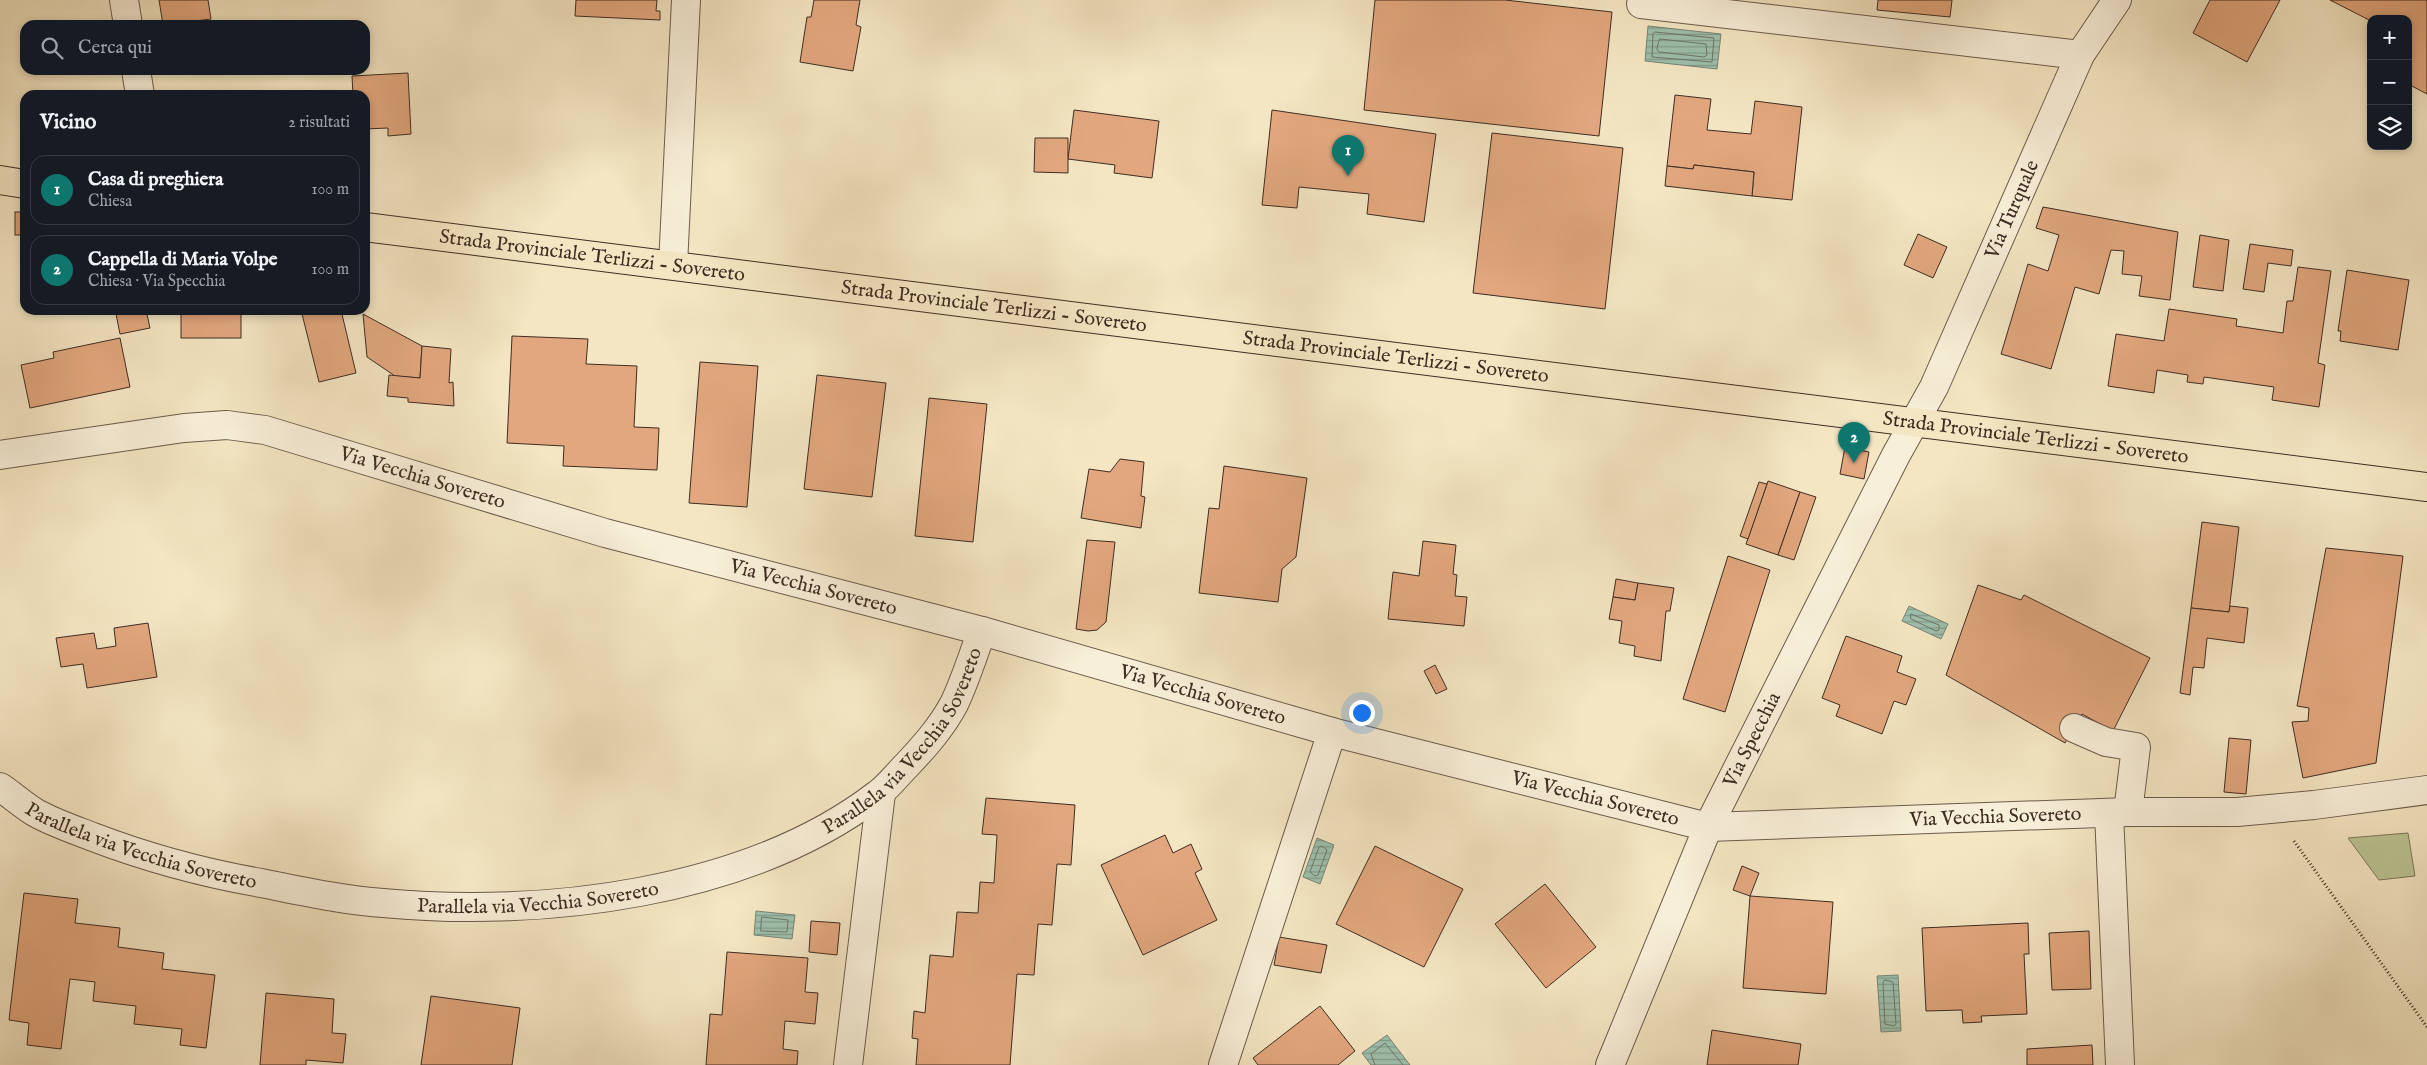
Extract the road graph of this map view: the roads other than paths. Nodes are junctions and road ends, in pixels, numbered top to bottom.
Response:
1 (124, 0) edge
2 (686, 0) edge
3 (2117, 0) edge
4 (1641, 4) dead end
5 (127, 20) edge
6 (2080, 55) junction
7 (137, 75) edge
8 (139, 90) edge
9 (0, 180) edge
10 (20, 183) edge
11 (370, 228) edge
12 (673, 266) junction
13 (1914, 423) junction
14 (0, 455) edge
15 (2427, 487) edge
16 (982, 631) junction
17 (2074, 728) dead end
18 (1332, 732) junction
19 (0, 787) edge
20 (2427, 790) edge
21 (880, 793) junction
22 (2118, 812) junction
23 (1708, 828) junction
24 (848, 1065) edge
25 (1222, 1065) edge
26 (1610, 1065) edge
27 (2120, 1065) edge

1 - 5 street
2 - 12 street
3 - 6 street, Via Turquale
4 - 6 street
6 - 13 street, Via Turquale
7 - 8 street
9 - 10 main road
11 - 12 main road, Strada Provinciale Terlizzi - Sovereto
12 - 13 main road, Strada Provinciale Terlizzi - Sovereto
13 - 15 main road, Strada Provinciale Terlizzi - Sovereto
13 - 23 street, Via Specchia
14 - 16 street, Via Vecchia Sovereto
16 - 18 street, Via Vecchia Sovereto
16 - 21 street, Parallela via Vecchia Sovereto
17 - 22 street
18 - 23 street, Via Vecchia Sovereto
18 - 25 street
19 - 21 street, Parallela via Vecchia Sovereto
20 - 22 street, Via Vecchia Sovereto
21 - 24 street
22 - 23 street, Via Vecchia Sovereto
22 - 27 street
23 - 26 street, Via Specchia

